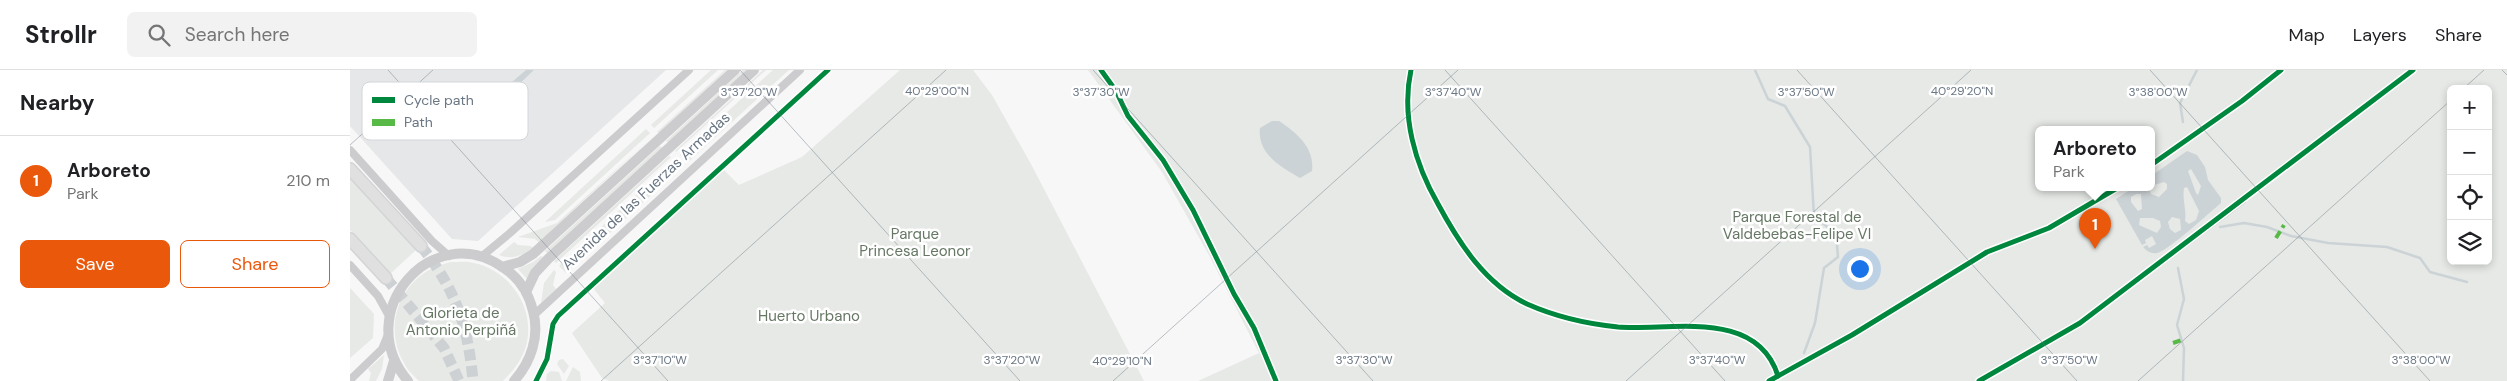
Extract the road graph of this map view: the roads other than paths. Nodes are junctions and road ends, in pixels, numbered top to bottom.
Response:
1 (689, 70) edge
2 (735, 70) edge
3 (754, 70) edge
4 (800, 70) edge
5 (2203, 128) dead end
6 (350, 150) edge
7 (2155, 162) edge
8 (350, 169) edge
9 (2112, 191) edge
10 (2243, 201) dead end
11 (350, 239) edge
12 (422, 246) tunnel mouth
13 (449, 256) junction
14 (481, 257) junction
15 (350, 265) edge
16 (502, 267) junction
17 (386, 278) tunnel mouth
18 (526, 292) junction
19 (388, 314) junction
20 (534, 315) junction
21 (387, 338) junction
22 (394, 361) junction
23 (1779, 379) edge
24 (350, 380) edge
25 (388, 381) edge
26 (408, 381) edge
27 (514, 381) edge
28 (1769, 381) edge
29 (1979, 381) edge

1 - 14 street
2 - 16 street, Avenida de las Fuerzas Armadas
3 - 18 street, Avenida de las Fuerzas Armadas
4 - 20 street, Avenida de las Fuerzas Armadas
5 - 7 street
6 - 13 street
8 - 12 main road
9 - 23 street
10 - 29 street
11 - 17 main road
13 - 14 street
13 - 19 street
14 - 16 street
15 - 19 street
16 - 18 street
18 - 20 street
19 - 21 street
20 - 27 street
21 - 22 street
21 - 24 street
22 - 25 street
22 - 26 street
23 - 28 street

